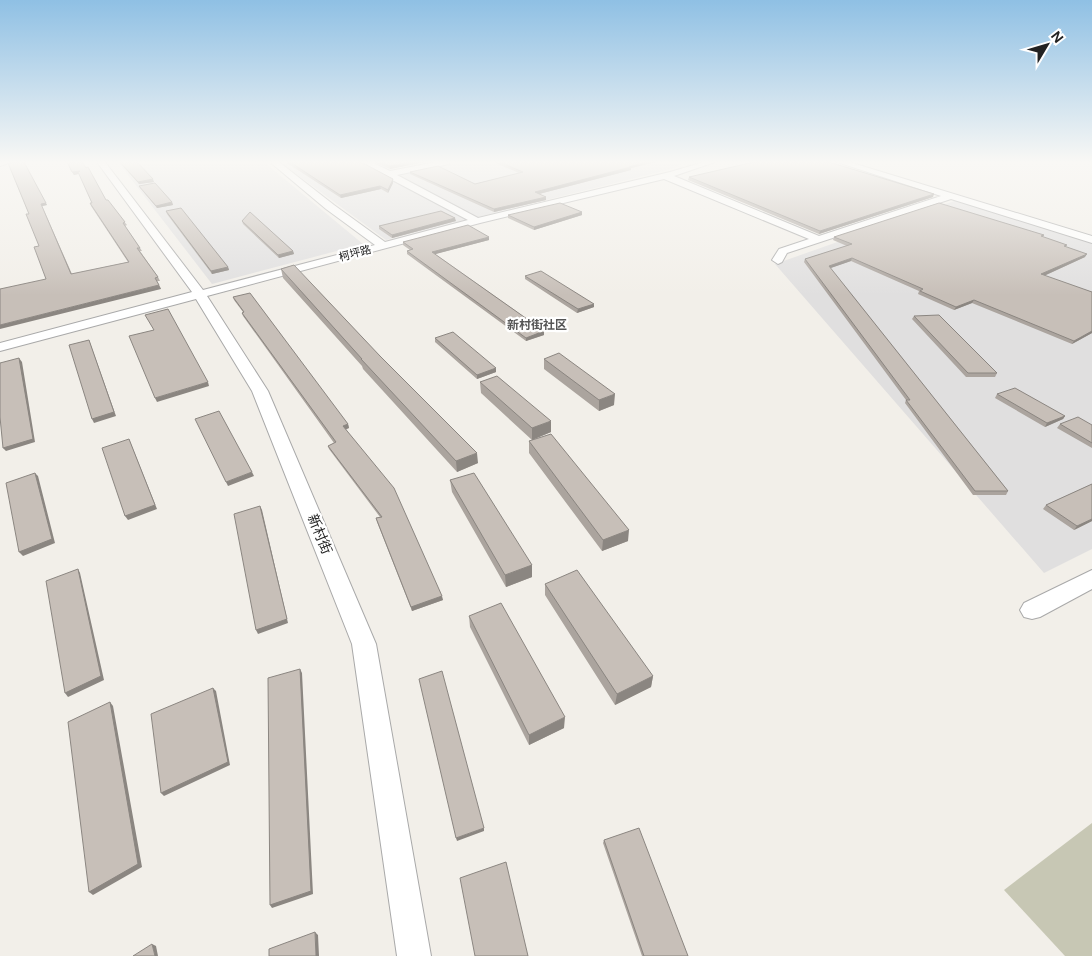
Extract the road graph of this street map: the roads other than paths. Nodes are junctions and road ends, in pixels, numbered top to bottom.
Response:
1 (134, 207) edge
2 (328, 207) edge
3 (450, 207) edge
4 (537, 207) edge
5 (739, 207) edge
6 (919, 207) edge
7 (986, 207) edge
8 (477, 221) junction
9 (818, 239) junction
10 (1092, 240) edge
11 (384, 246) junction
12 (778, 260) dead end
13 (200, 295) junction
14 (0, 347) edge
15 (1092, 579) edge
16 (1032, 610) dead end
17 (414, 956) edge

1 - 13 street, 新村街
2 - 11 street
3 - 8 street
4 - 8 street, 柯坪路
5 - 9 street
6 - 9 street
7 - 10 street
8 - 11 street, 柯坪路
9 - 12 street
11 - 13 street, 柯坪路
13 - 14 street, 柯坪路
13 - 17 street, 新村街
15 - 16 street

